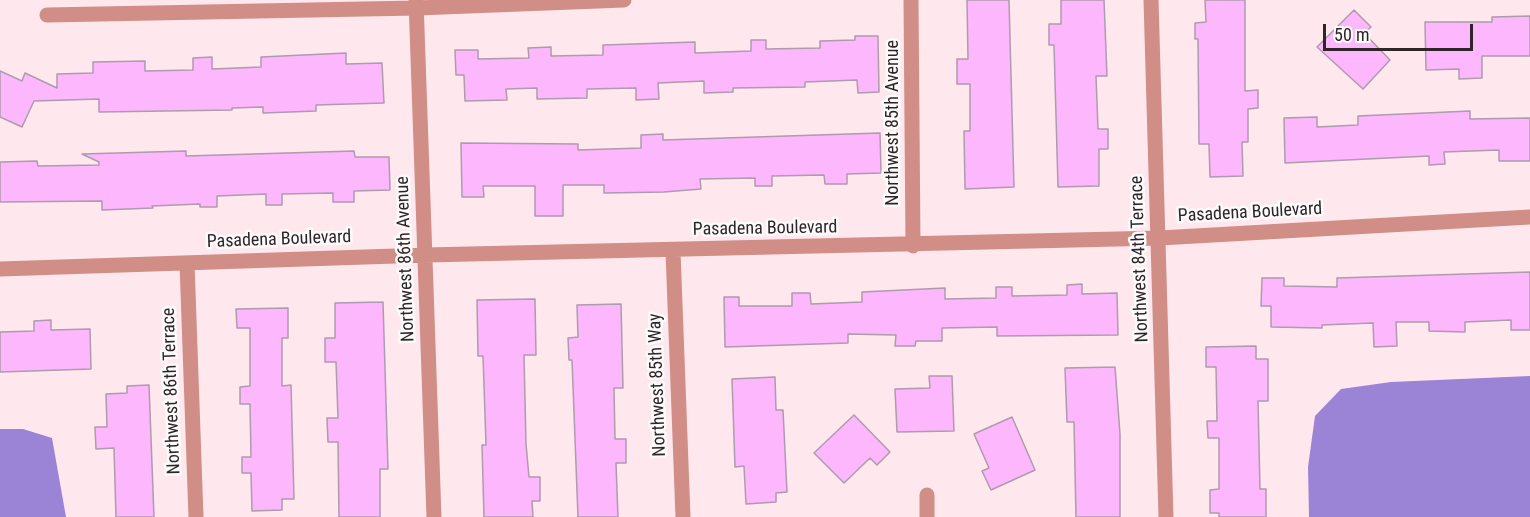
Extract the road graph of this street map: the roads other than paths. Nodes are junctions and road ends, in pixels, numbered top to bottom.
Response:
1 (624, 0) edge
2 (911, 0) edge
3 (1151, 0) edge
4 (416, 4) edge
5 (47, 15) dead end
6 (1530, 217) edge
7 (1160, 238) junction
8 (913, 246) junction
9 (673, 251) junction
10 (426, 255) junction
11 (187, 263) junction
12 (0, 269) edge
13 (927, 495) dead end
14 (196, 517) edge
15 (434, 517) edge
16 (683, 517) edge
17 (927, 517) edge
18 (1166, 517) edge

1 - 4 street
2 - 8 street, Northwest 85th Avenue
3 - 7 street, Northwest 84th Terrace
4 - 5 street
4 - 10 street, Northwest 86th Avenue
6 - 7 street, Pasadena Boulevard
7 - 8 street, Pasadena Boulevard
7 - 18 street, Northwest 84th Terrace
8 - 9 street, Pasadena Boulevard
9 - 10 street, Pasadena Boulevard
9 - 16 street, Northwest 85th Way
10 - 11 street, Pasadena Boulevard
10 - 15 street, Northwest 86th Avenue
11 - 12 street, Pasadena Boulevard
11 - 14 street, Northwest 86th Terrace
13 - 17 street

